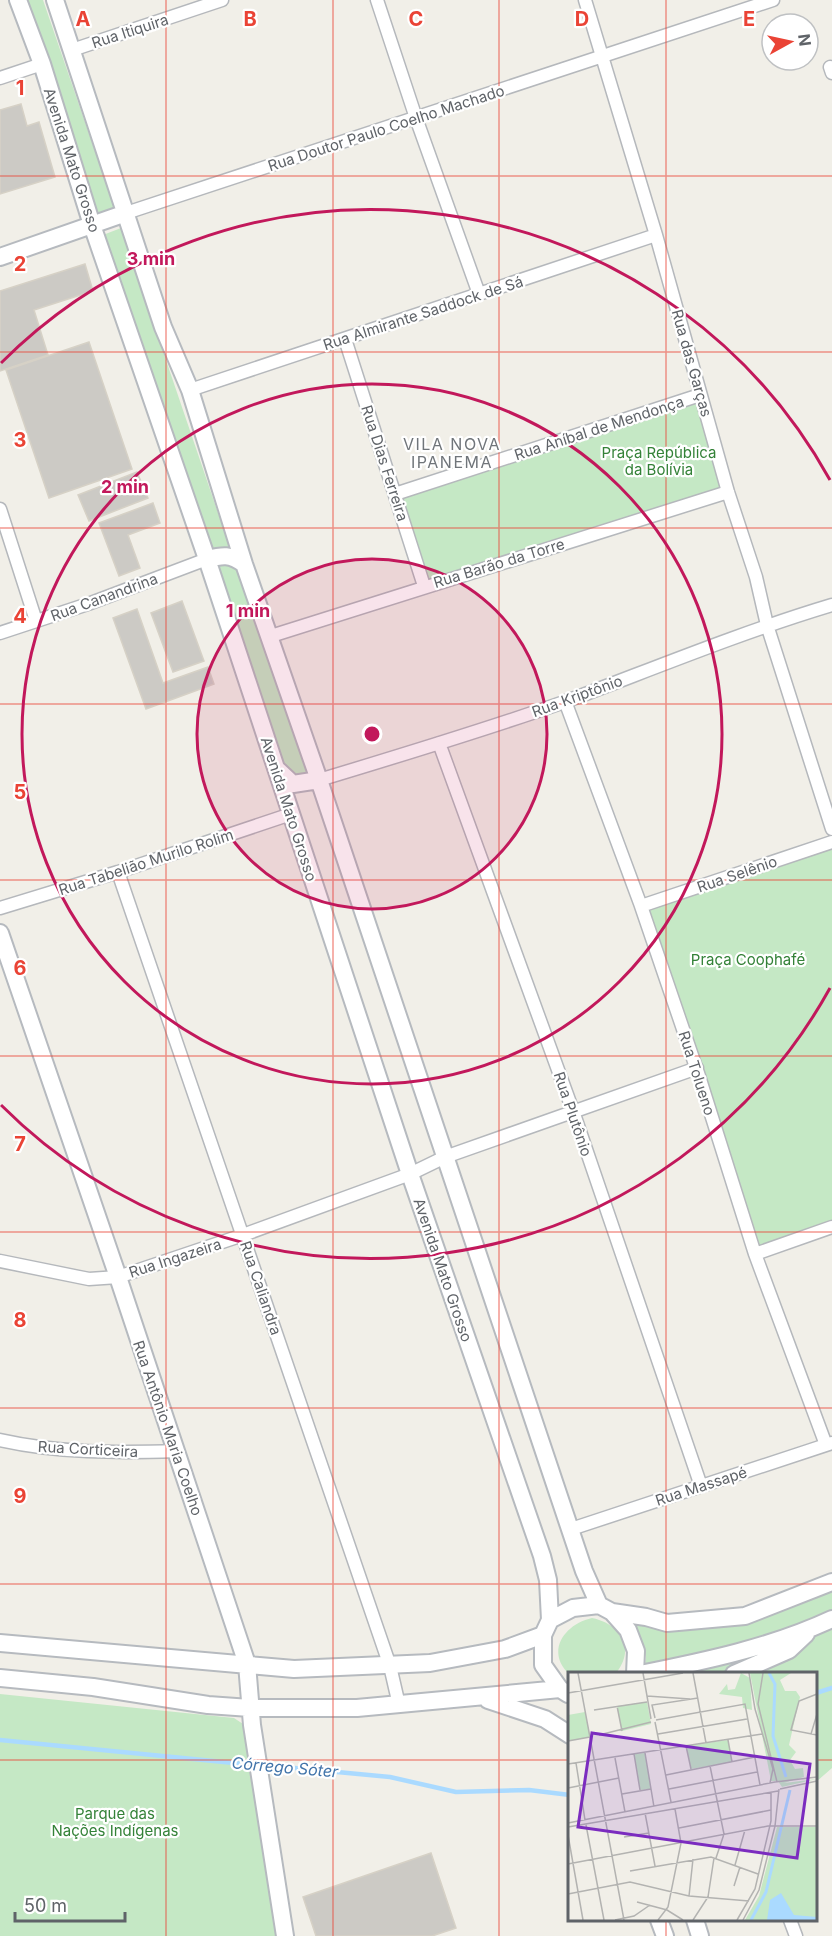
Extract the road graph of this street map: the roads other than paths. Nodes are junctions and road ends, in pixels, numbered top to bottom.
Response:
1 (18, 0) edge
2 (55, 0) edge
3 (222, 0) edge
4 (377, 0) edge
5 (585, 0) edge
6 (773, 0) edge
7 (72, 50) junction
8 (602, 57) junction
9 (42, 64) junction
10 (0, 78) edge
11 (416, 118) junction
12 (126, 213) junction
13 (92, 225) junction
14 (656, 235) junction
15 (0, 257) edge
16 (479, 294) junction
17 (345, 339) junction
18 (190, 390) junction
19 (700, 395) junction
20 (728, 492) junction
21 (395, 494) junction
22 (0, 509) edge
23 (207, 560) junction
24 (244, 564) junction
25 (424, 586) junction
26 (832, 605) edge
27 (36, 621) junction
28 (767, 625) junction
29 (0, 633) edge
30 (271, 636) junction
31 (565, 701) junction
32 (439, 743) junction
33 (275, 768) junction
34 (319, 780) junction
35 (291, 814) junction
36 (832, 829) edge
37 (832, 842) edge
38 (118, 872) junction
39 (641, 906) junction
40 (0, 908) edge
41 (0, 933) edge
42 (697, 1068) junction
43 (573, 1111) junction
44 (445, 1157) junction
45 (410, 1174) junction
46 (832, 1227) edge
47 (243, 1235) junction
48 (755, 1254) junction
49 (0, 1261) edge
50 (118, 1276) junction
51 (0, 1440) edge
52 (829, 1444) edge
53 (176, 1451) junction
54 (701, 1486) junction
55 (571, 1529) junction
56 (832, 1582) edge
57 (606, 1609) junction
58 (832, 1619) edge
59 (547, 1627) junction
60 (812, 1628) junction
61 (0, 1643) edge
62 (247, 1664) junction
63 (390, 1666) junction
64 (635, 1672) edge
65 (649, 1672) edge
66 (739, 1672) edge
67 (0, 1678) edge
68 (565, 1692) edge
69 (479, 1697) junction
70 (399, 1705) junction
71 (250, 1708) junction
72 (568, 1734) edge
73 (659, 1921) edge
74 (695, 1921) edge
75 (790, 1921) edge
76 (285, 1936) edge
77 (665, 1936) edge
78 (700, 1936) edge
79 (796, 1936) edge

1 - 9 main road, Avenida Mato Grosso
2 - 7 main road
3 - 7 street, Rua Itiquira
4 - 11 street
5 - 8 street, Rua das Garças
6 - 8 street, Rua Doutor Paulo Coelho Machado
7 - 12 main road
8 - 11 street, Rua Doutor Paulo Coelho Machado
8 - 14 street, Rua das Garças
9 - 10 street
9 - 13 main road, Avenida Mato Grosso
11 - 12 street, Rua Doutor Paulo Coelho Machado
11 - 16 street
12 - 13 main road, Rua Doutor Paulo Coelho Machado
12 - 18 main road
13 - 15 main road, Rua Doutor Paulo Coelho Machado
13 - 23 main road, Avenida Mato Grosso
14 - 16 street, Rua Almirante Saddock de Sá
14 - 19 street, Rua das Garças
16 - 17 street, Rua Almirante Saddock de Sá
17 - 18 street, Rua Almirante Saddock de Sá
17 - 21 street, Rua Dias Ferreira
18 - 24 main road
19 - 20 street, Rua das Garças
19 - 21 street, Rua Aníbal de Mendonça
20 - 25 street, Rua Barão da Torre
20 - 28 street, Rua das Garças
21 - 25 street, Rua Dias Ferreira
22 - 27 street
23 - 24 main road
23 - 27 street, Rua Canandrina
23 - 33 main road, Avenida Mato Grosso
24 - 30 main road
25 - 30 street, Rua Barão da Torre
26 - 28 street, Rua Kriptônio
27 - 29 street, Rua Canandrina
28 - 31 street, Rua Kriptônio
28 - 36 street, Rua das Garças
30 - 34 main road
31 - 32 street, Rua Kriptônio
31 - 39 street, Rua Tolueno
32 - 34 street, Rua Kriptônio
32 - 43 street, Rua Plutônio
33 - 34 main road
33 - 35 main road, Avenida Mato Grosso
34 - 44 main road
35 - 38 street, Rua Tabelião Murilo Rolim
35 - 45 main road, Avenida Mato Grosso
37 - 39 street, Rua Selênio
38 - 40 street, Rua Tabelião Murilo Rolim
38 - 47 street, Rua Caliandra
39 - 42 street, Rua Tolueno
41 - 50 main road, Rua Antônio Maria Coelho
42 - 43 street, Rua Ingazeira
42 - 48 street, Rua Tolueno
43 - 44 street, Rua Ingazeira
43 - 54 street, Rua Plutônio
44 - 45 street, Rua Ingazeira
44 - 55 main road
45 - 47 street, Rua Ingazeira
45 - 59 main road, Avenida Mato Grosso
46 - 48 street
47 - 50 street, Rua Ingazeira
47 - 63 street, Rua Caliandra
48 - 52 street, Rua Tolueno
49 - 50 street, Rua Ingazeira
50 - 53 main road, Rua Antônio Maria Coelho
51 - 53 street, Rua Corticeira
52 - 54 street, Rua Massapé
53 - 62 main road, Rua Antônio Maria Coelho
54 - 55 street, Rua Massapé
55 - 57 main road
56 - 57 main road
57 - 59 main road
57 - 64 main road
58 - 60 main road
59 - 63 main road
59 - 68 main road, Avenida Mato Grosso
60 - 65 main road
60 - 66 main road
61 - 62 main road
62 - 63 main road
62 - 71 main road, Rua Antônio Maria Coelho
63 - 70 street, Rua Caliandra
67 - 71 main road
68 - 69 main road
69 - 70 main road
69 - 72 main road
70 - 71 main road
71 - 76 main road, Rua Antônio Maria Coelho
73 - 77 main road
74 - 78 main road
75 - 79 street

